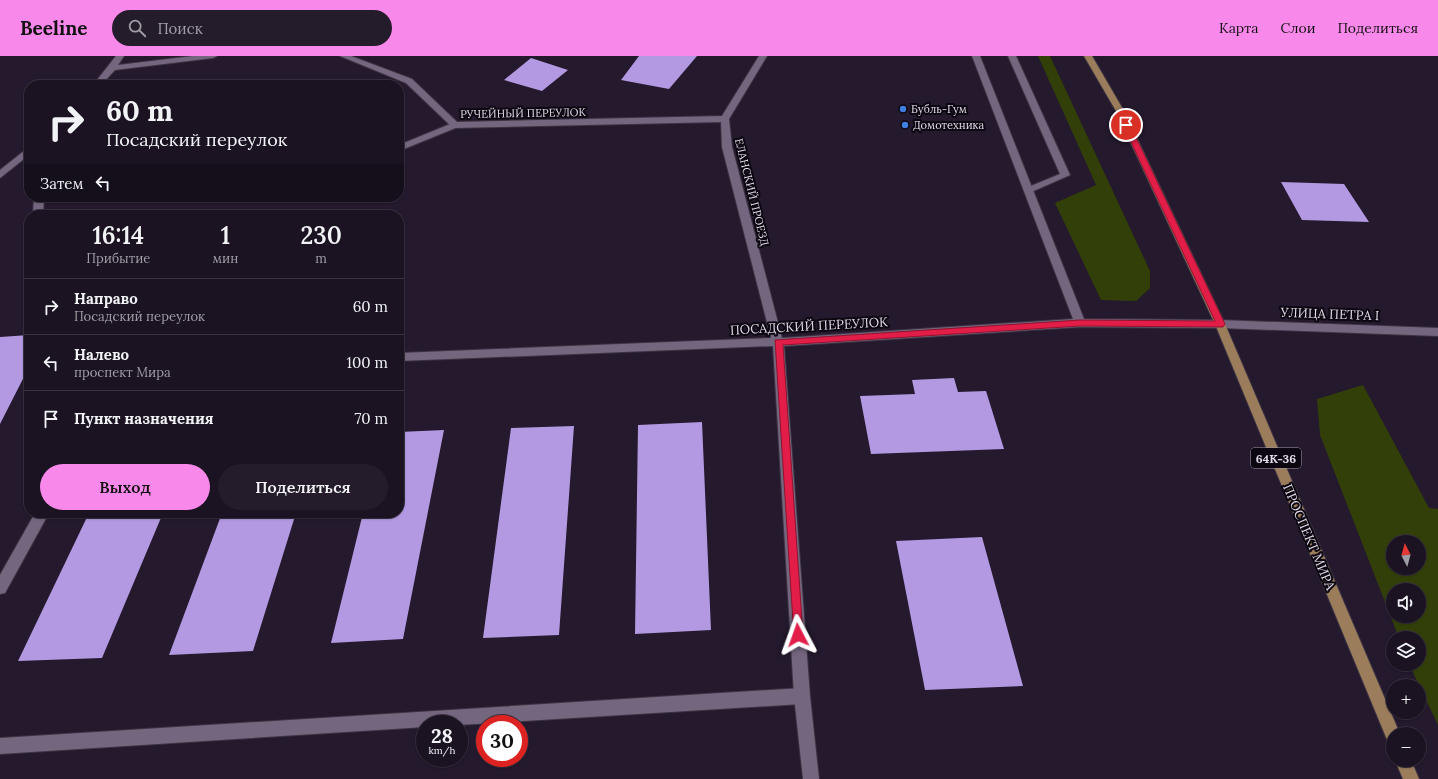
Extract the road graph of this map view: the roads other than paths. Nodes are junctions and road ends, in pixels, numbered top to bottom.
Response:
1 (120, 56) edge
2 (213, 56) edge
3 (344, 56) edge
4 (763, 56) edge
5 (976, 56) edge
6 (1012, 56) edge
7 (1088, 56) edge
8 (112, 68) junction
9 (101, 80) edge
10 (725, 119) junction
11 (455, 125) junction
12 (404, 146) edge
13 (24, 154) edge
14 (0, 174) edge
15 (1029, 190) junction
16 (1080, 323) junction
17 (1220, 324) junction
18 (1438, 332) edge
19 (778, 342) junction
20 (404, 357) edge
21 (39, 518) edge
22 (0, 588) edge
23 (802, 696) junction
24 (1389, 727) edge
25 (0, 746) edge
26 (1406, 767) edge
27 (811, 779) edge
28 (1411, 779) edge

1 - 8 street
2 - 8 street
3 - 11 street, РУЧЕЙНЫЙ ПЕРЕУЛОК
4 - 10 street
5 - 15 street
6 - 15 street
7 - 17 main road, ПРОСПЕКТ МИРА
8 - 9 street
10 - 11 street, РУЧЕЙНЫЙ ПЕРЕУЛОК
10 - 19 street, ЕЛАНСКИЙ ПРОЕЗД
11 - 12 street
13 - 14 street
15 - 16 street
16 - 17 street, ПОСАДСКИЙ ПЕРЕУЛОК
16 - 19 street, ПОСАДСКИЙ ПЕРЕУЛОК
17 - 18 street, УЛИЦА ПЕТРА I
17 - 24 main road, ПРОСПЕКТ МИРА / 64К-36
19 - 20 street, ПОСАДСКИЙ ПЕРЕУЛОК
19 - 23 street, ЕЛАНСКИЙ ПРОЕЗД
21 - 22 street
23 - 25 street
23 - 27 street, ЕЛАНСКИЙ ПРОЕЗД
26 - 28 main road

